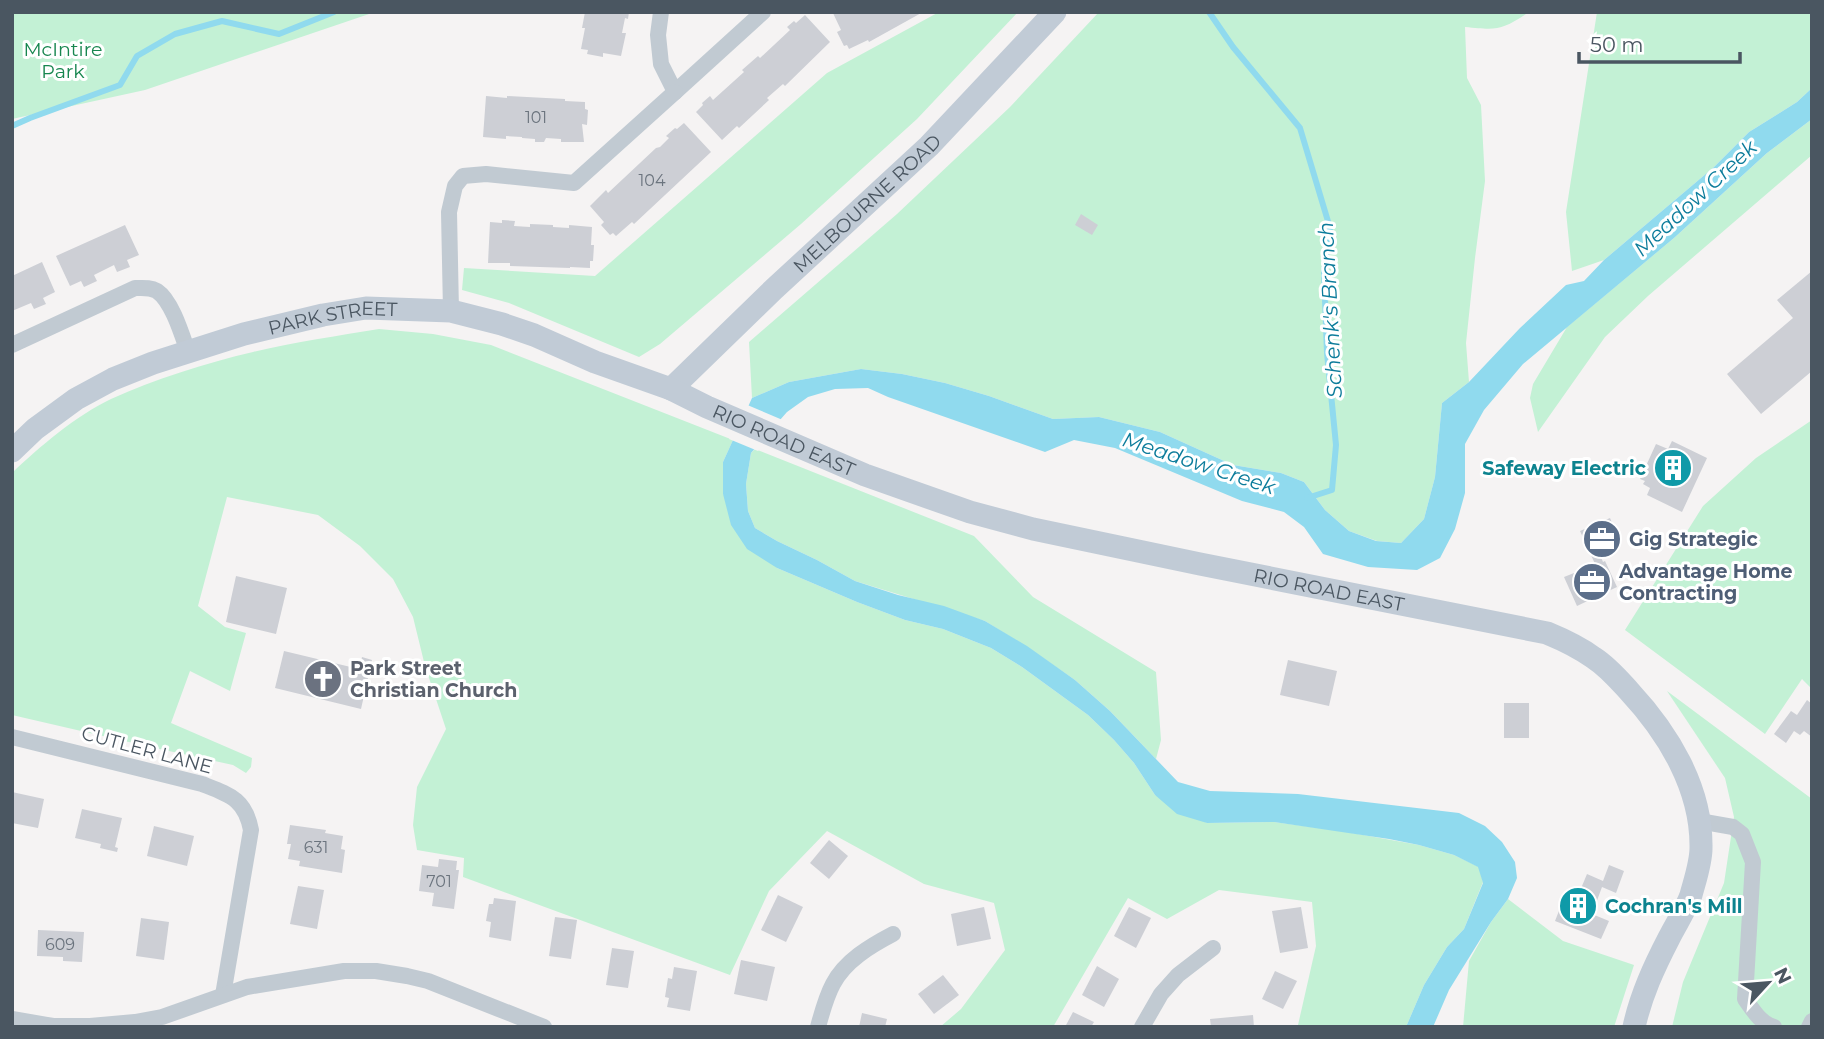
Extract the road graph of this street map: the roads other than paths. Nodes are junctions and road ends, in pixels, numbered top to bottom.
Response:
1 (661, 12) edge
2 (763, 12) edge
3 (1055, 12) edge
4 (675, 92) junction
5 (452, 311) junction
6 (12, 345) edge
7 (188, 352) junction
8 (671, 389) junction
9 (12, 451) edge
10 (12, 737) edge
11 (1699, 821) junction
12 (893, 934) dead end
13 (1213, 947) dead end
14 (223, 995) junction
15 (12, 1019) edge
16 (1812, 1021) edge
17 (542, 1026) edge
18 (818, 1027) edge
19 (1142, 1027) edge
20 (1634, 1027) edge
21 (1774, 1027) edge
22 (1809, 1027) edge

1 - 4 street
2 - 4 street
3 - 8 street, MELBOURNE ROAD
4 - 5 street
5 - 7 street, PARK STREET
5 - 8 street, PARK STREET
6 - 7 street
7 - 9 street, PARK STREET
8 - 11 street, RIO ROAD EAST
10 - 14 street, CUTLER LANE
11 - 20 street, RIO ROAD EAST
11 - 21 street
12 - 18 street
13 - 19 street
14 - 15 street
14 - 17 street
16 - 22 street

